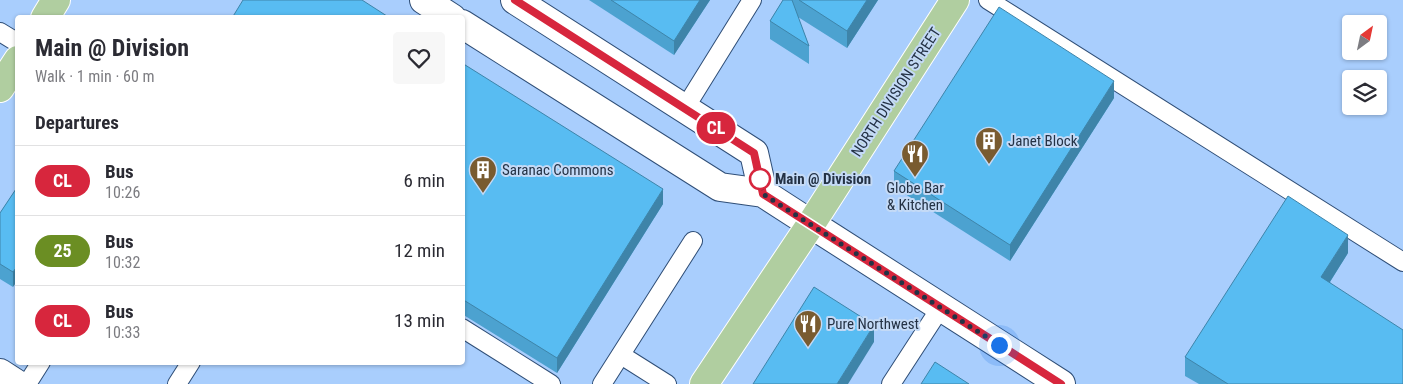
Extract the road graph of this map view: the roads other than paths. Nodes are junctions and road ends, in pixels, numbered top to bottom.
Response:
1 (56, 0) edge
2 (424, 0) edge
3 (515, 0) edge
4 (752, 0) edge
5 (955, 0) edge
6 (988, 0) edge
7 (47, 15) edge
8 (447, 15) edge
9 (465, 26) edge
10 (0, 32) edge
11 (15, 41) edge
12 (15, 65) edge
13 (0, 88) edge
14 (685, 108) junction
15 (763, 194) junction
16 (811, 224) junction
17 (693, 241) dead end
18 (1403, 262) edge
19 (941, 307) junction
20 (465, 330) edge
21 (621, 355) junction
22 (39, 365) edge
23 (189, 365) edge
24 (0, 373) edge
25 (17, 384) edge
26 (27, 384) edge
27 (177, 384) edge
28 (551, 384) edge
29 (602, 384) edge
30 (667, 384) edge
31 (704, 384) edge
32 (891, 384) edge
33 (1061, 384) edge

1 - 7 main road
2 - 8 main road
3 - 14 main road
4 - 14 lane
5 - 16 main road, NORTH DIVISION STREET
6 - 18 lane
9 - 15 main road
10 - 11 lane
12 - 13 main road
14 - 15 main road
15 - 16 main road
16 - 19 main road
16 - 31 main road, NORTH DIVISION STREET
17 - 21 lane
19 - 32 lane
19 - 33 main road
20 - 28 lane
21 - 29 lane
21 - 30 lane
22 - 26 lane
23 - 27 lane
24 - 25 main road

